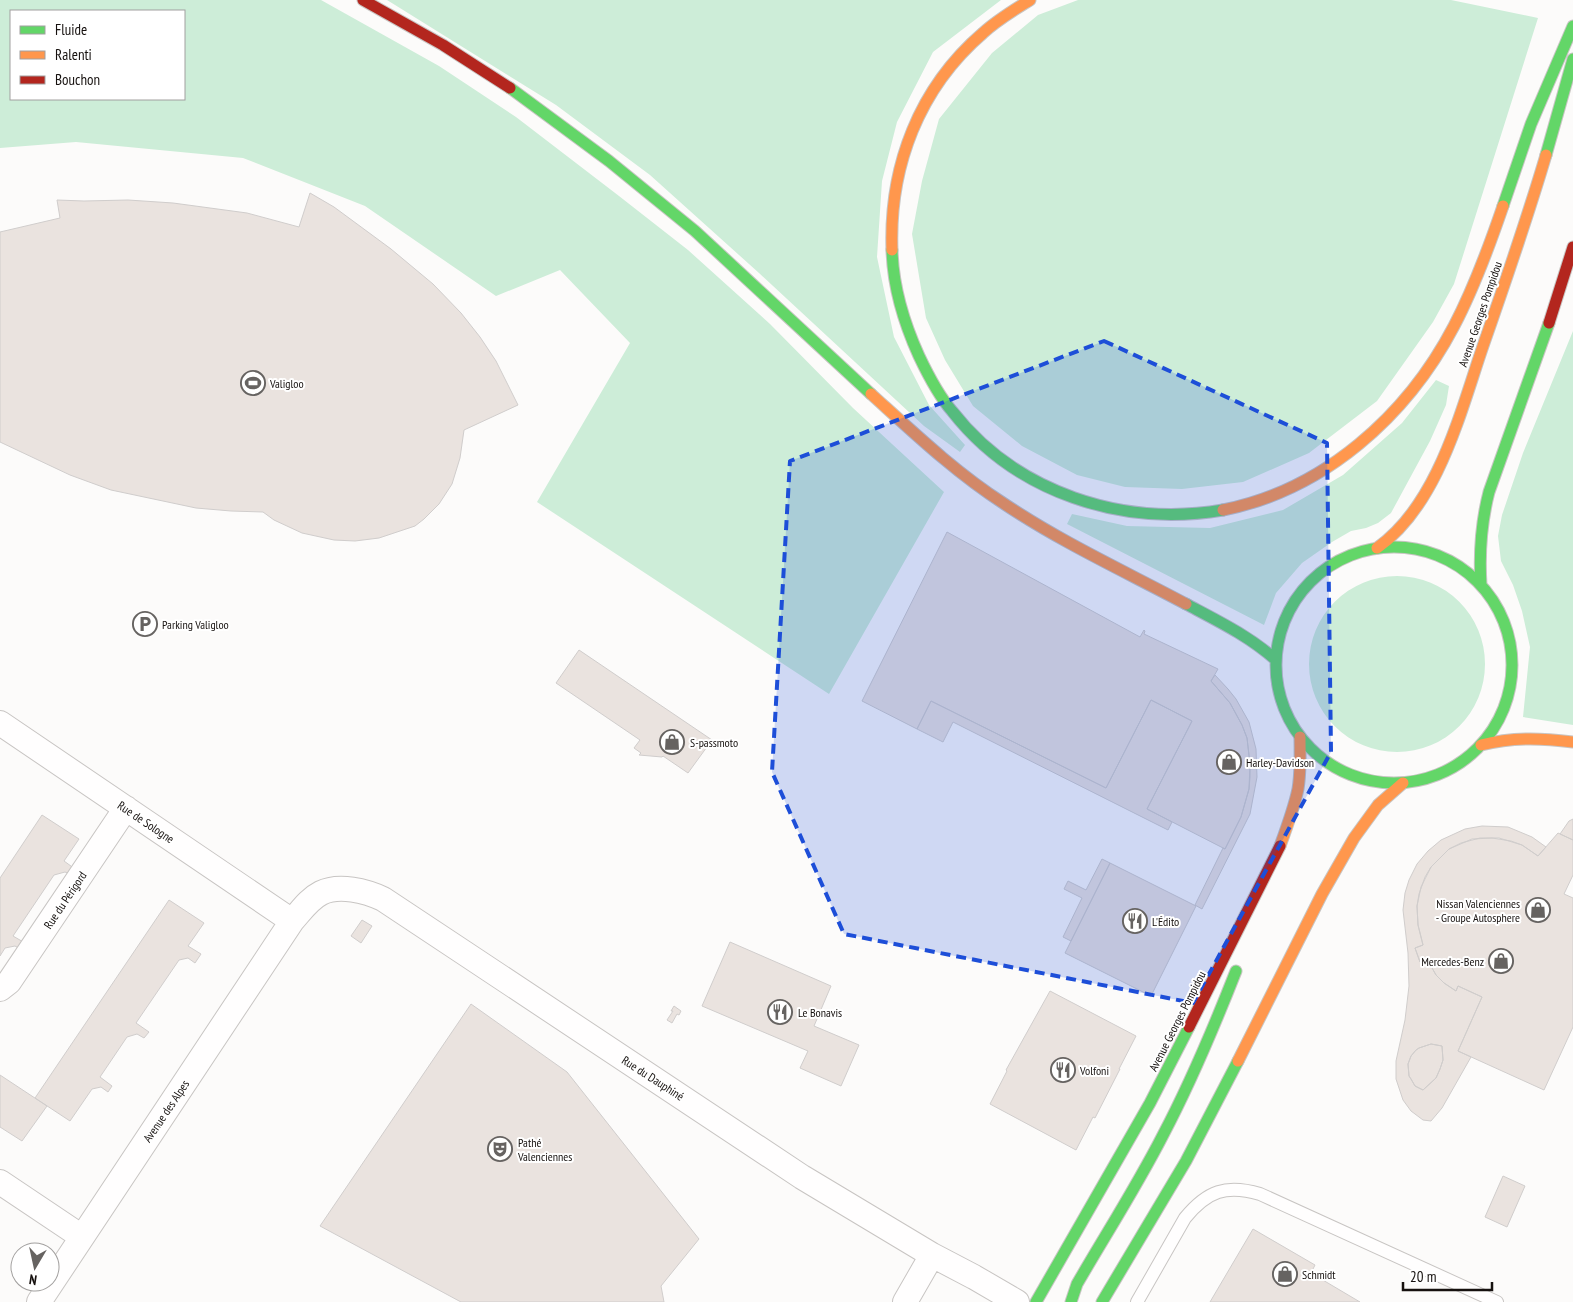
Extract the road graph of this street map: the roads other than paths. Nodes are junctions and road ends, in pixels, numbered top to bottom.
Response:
1 (363, 0) edge
2 (1030, 0) edge
3 (1573, 26) edge
4 (1572, 64) edge
5 (1573, 248) edge
6 (1377, 548) junction
7 (1481, 585) junction
8 (1276, 660) junction
9 (0, 723) edge
10 (1300, 736) junction
11 (1573, 742) edge
12 (1481, 745) junction
13 (1402, 783) junction
14 (126, 808) junction
15 (1280, 847) junction
16 (292, 921) junction
17 (1252, 927) dead end
18 (1239, 962) dead end
19 (0, 989) edge
20 (0, 1182) edge
21 (82, 1237) junction
22 (932, 1255) junction
23 (39, 1302) edge
24 (905, 1302) edge
25 (1017, 1302) edge
26 (1036, 1302) edge
27 (1071, 1302) edge
28 (1102, 1302) edge
29 (1136, 1302) edge
30 (1497, 1302) edge

1 - 8 main road
2 - 3 main road
4 - 6 main road, Avenue Georges Pompidou
5 - 7 main road
6 - 7 main road
6 - 8 main road
7 - 12 main road
8 - 10 main road
9 - 14 street, Rue de Sologne
10 - 13 main road
10 - 15 main road, Avenue Georges Pompidou
11 - 12 main road
12 - 13 main road
13 - 28 main road
14 - 16 street, Rue de Sologne
14 - 19 street, Rue du Périgord
15 - 17 main road
15 - 26 main road, Avenue Georges Pompidou
16 - 21 street, Avenue des Alpes
16 - 22 street, Rue du Dauphiné
18 - 27 main road
20 - 21 street
21 - 23 street, Avenue des Alpes
22 - 24 street
22 - 25 street, Rue du Dauphiné
29 - 30 lane

